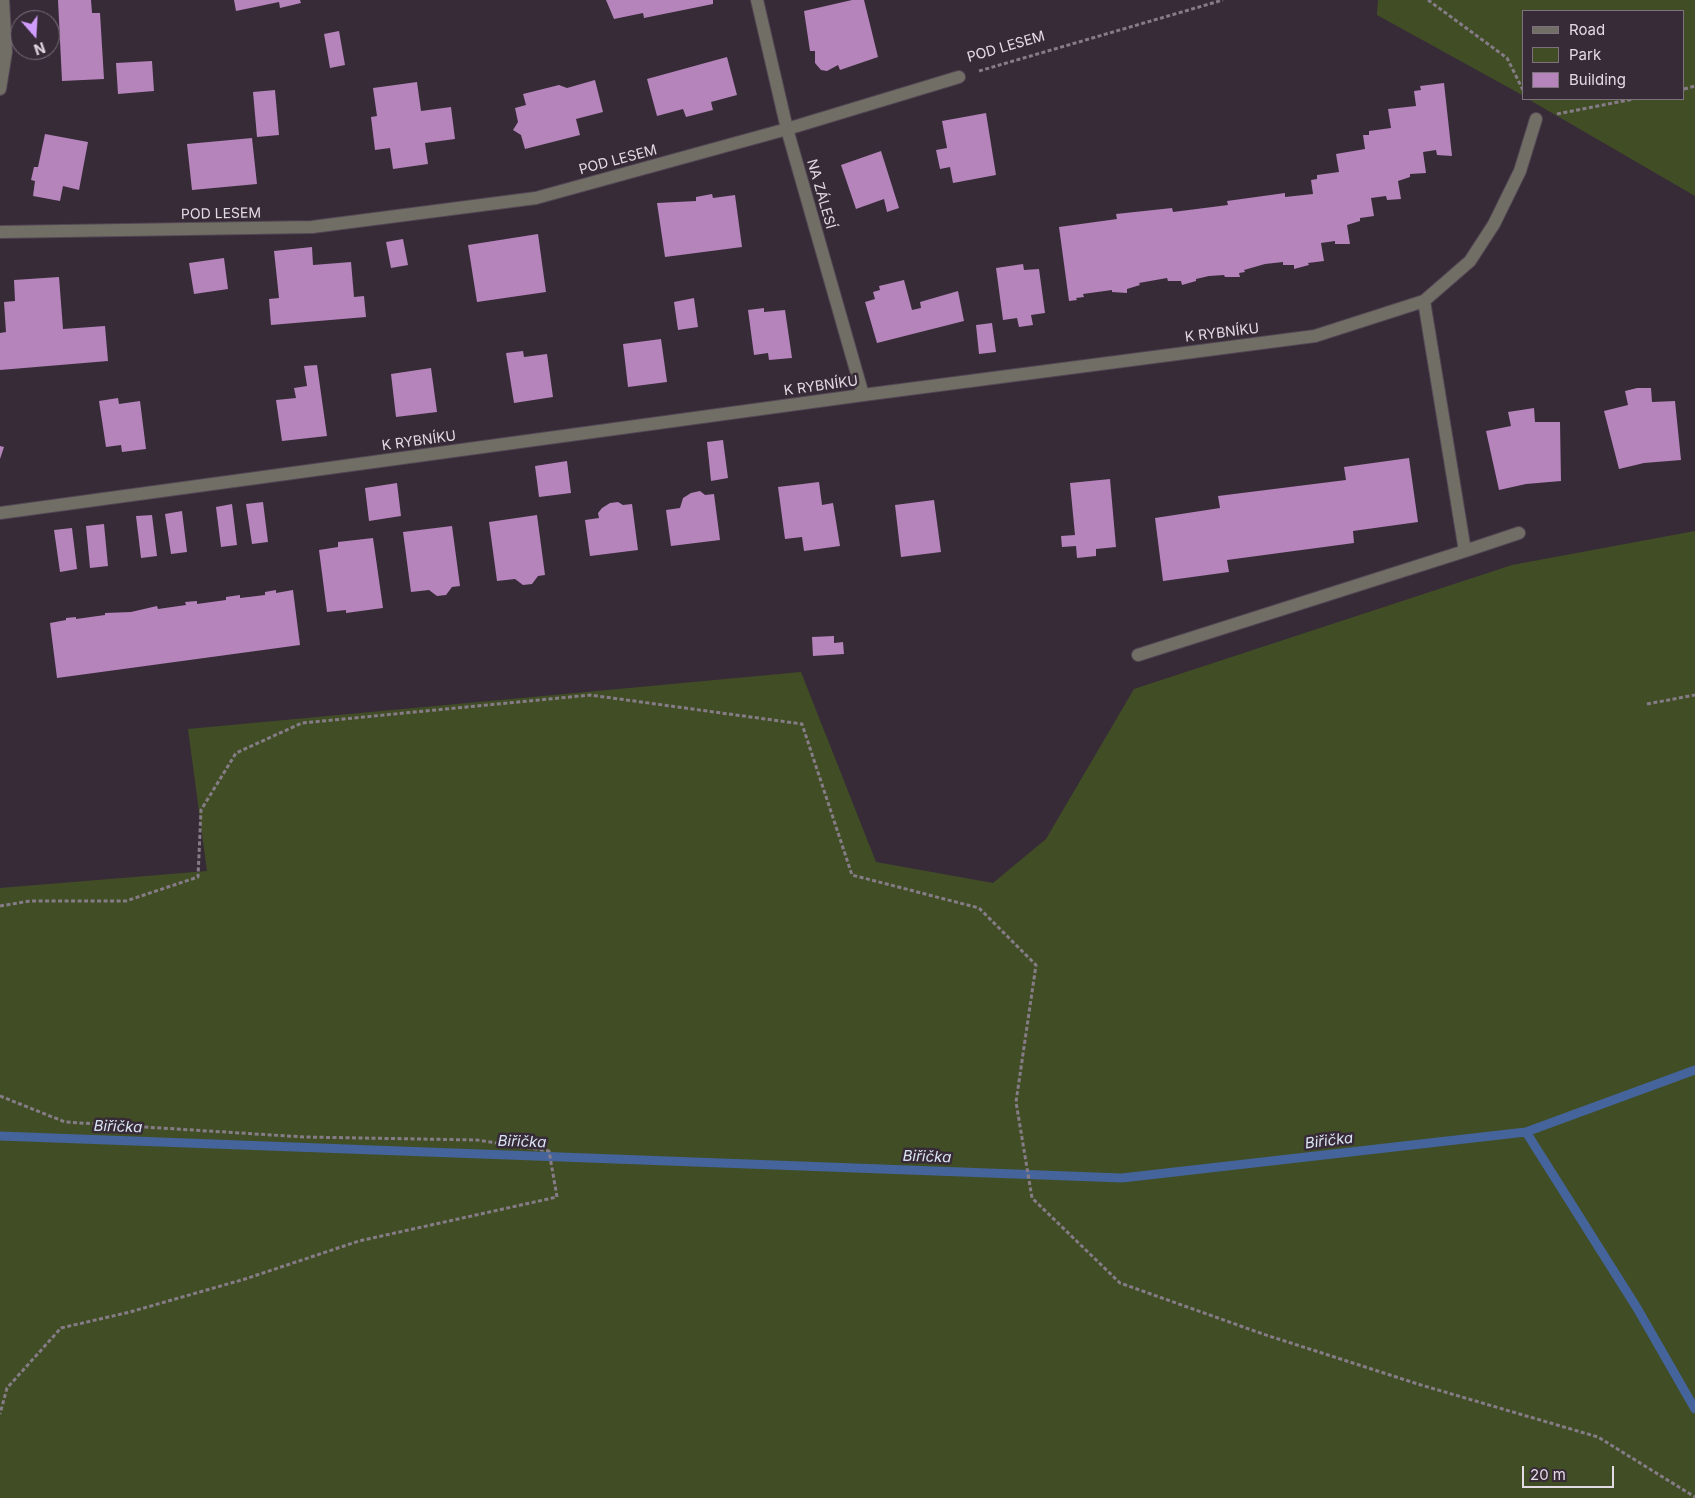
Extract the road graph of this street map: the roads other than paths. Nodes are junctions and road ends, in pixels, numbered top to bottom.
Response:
1 (3, 0) edge
2 (757, 0) edge
3 (959, 77) road end
4 (0, 89) edge
5 (1536, 119) road end
6 (788, 129) junction
7 (0, 232) edge
8 (1424, 301) junction
9 (863, 395) junction
10 (0, 513) edge
11 (1519, 533) dead end
12 (1465, 551) junction
13 (1138, 655) dead end

1 - 4 street
2 - 6 street, NA ZÁLESÍ
3 - 6 street, POD LESEM
5 - 8 street, K RYBNÍKU
6 - 7 street, POD LESEM
6 - 9 street, NA ZÁLESÍ
8 - 9 street, K RYBNÍKU
8 - 12 street
9 - 10 street, K RYBNÍKU
11 - 12 street
12 - 13 street

